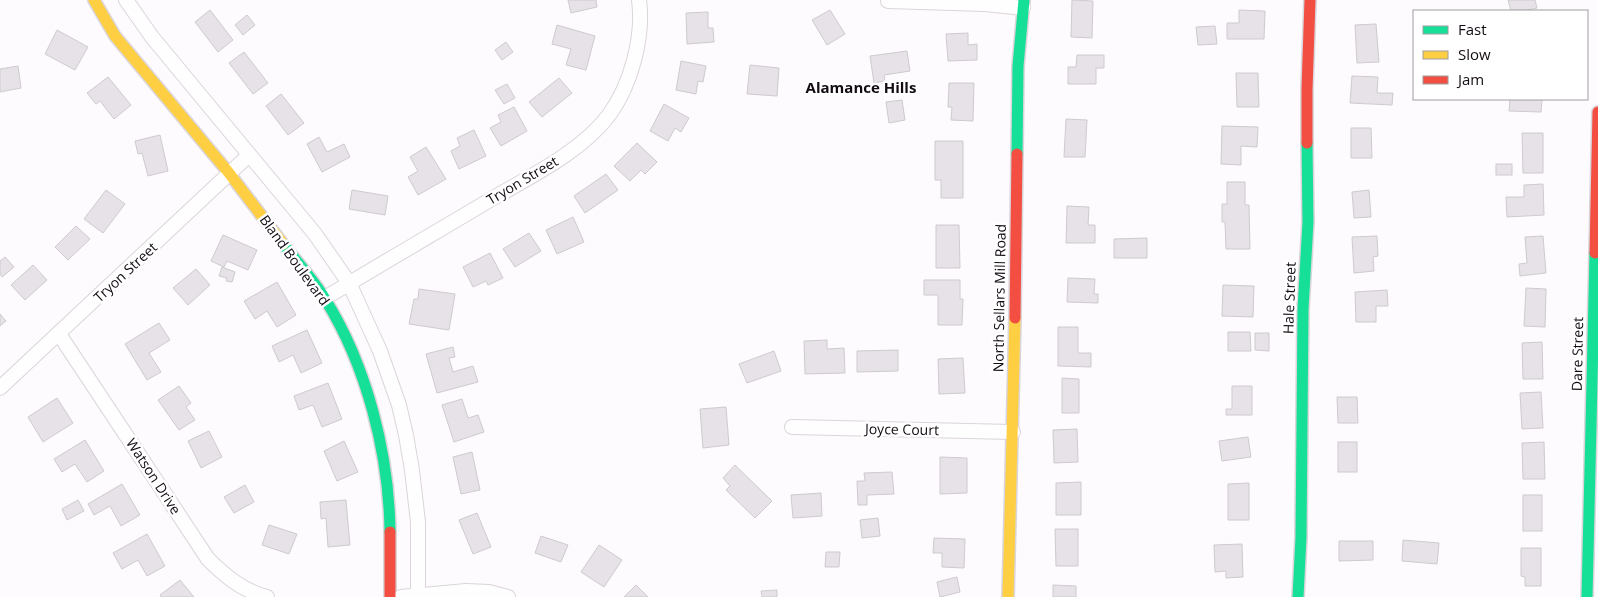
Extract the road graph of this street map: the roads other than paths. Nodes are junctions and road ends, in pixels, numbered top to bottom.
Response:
1 (94, 0) edge
2 (126, 0) edge
3 (639, 0) edge
4 (1310, 0) edge
5 (888, 2) dead end
6 (1024, 4) edge
7 (1598, 112) edge
8 (249, 155) junction
9 (230, 173) junction
10 (349, 283) junction
11 (324, 298) junction
12 (59, 334) junction
13 (0, 388) edge
14 (792, 427) dead end
15 (1012, 432) junction
16 (418, 596) edge
17 (267, 597) edge
18 (390, 597) edge
19 (401, 597) edge
20 (508, 597) edge
21 (1008, 597) edge
22 (1298, 597) edge
23 (1588, 597) edge

1 - 9 street, Bland Boulevard
2 - 8 street, Bland Boulevard
3 - 10 street, Tryon Street
4 - 22 street, Hale Street
5 - 6 street
6 - 15 street, North Sellars Mill Road
7 - 23 street, Dare Street
8 - 9 street, Tryon Street
8 - 10 street, Bland Boulevard
9 - 11 street, Bland Boulevard
9 - 12 street, Tryon Street
10 - 11 street, Tryon Street
10 - 16 street, Bland Boulevard
11 - 18 street, Bland Boulevard
12 - 13 street, Tryon Street
12 - 17 street, Watson Drive
14 - 15 street, Joyce Court
15 - 21 street, North Sellars Mill Road
16 - 19 street
16 - 20 street

